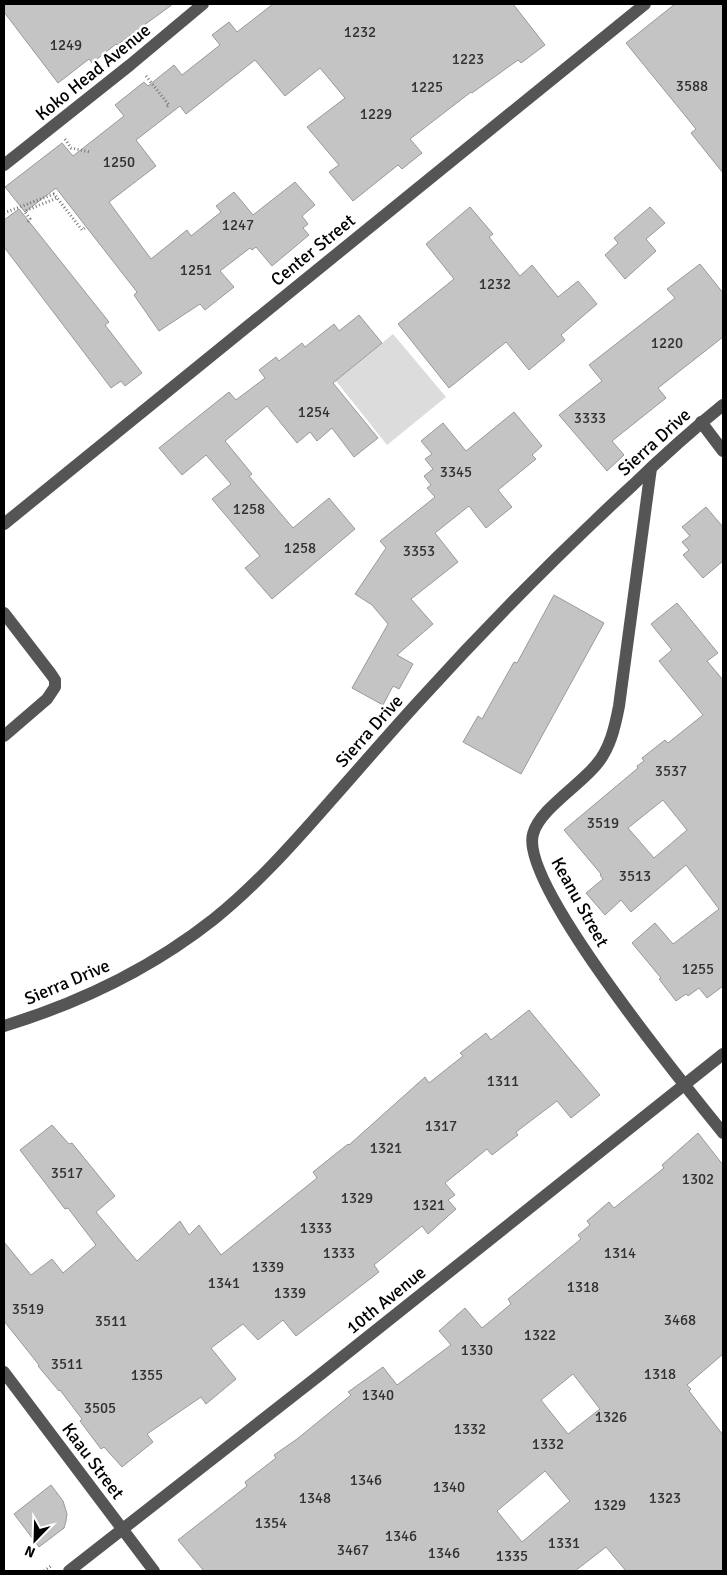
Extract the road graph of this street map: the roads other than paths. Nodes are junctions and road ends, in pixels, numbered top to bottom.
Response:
1 (203, 4) edge
2 (645, 4) edge
3 (4, 165) edge
4 (723, 405) edge
5 (701, 422) junction
6 (723, 450) edge
7 (651, 468) junction
8 (4, 524) edge
9 (4, 613) edge
10 (4, 736) edge
11 (4, 1026) edge
12 (723, 1054) edge
13 (685, 1085) junction
14 (723, 1133) edge
15 (4, 1372) edge
16 (122, 1530) junction
17 (69, 1571) edge
18 (154, 1571) edge

1 - 3 street, Koko Head Avenue
2 - 8 street, Center Street
4 - 5 street, Sierra Drive
5 - 6 street
5 - 7 street, Sierra Drive
7 - 11 street, Sierra Drive
7 - 13 street, Keanu Street
9 - 10 street
12 - 13 street, 10th Avenue
13 - 14 street, Keanu Street
13 - 16 street, 10th Avenue
15 - 16 street, Kaau Street
16 - 17 street, 10th Avenue
16 - 18 street, Kaau Street

